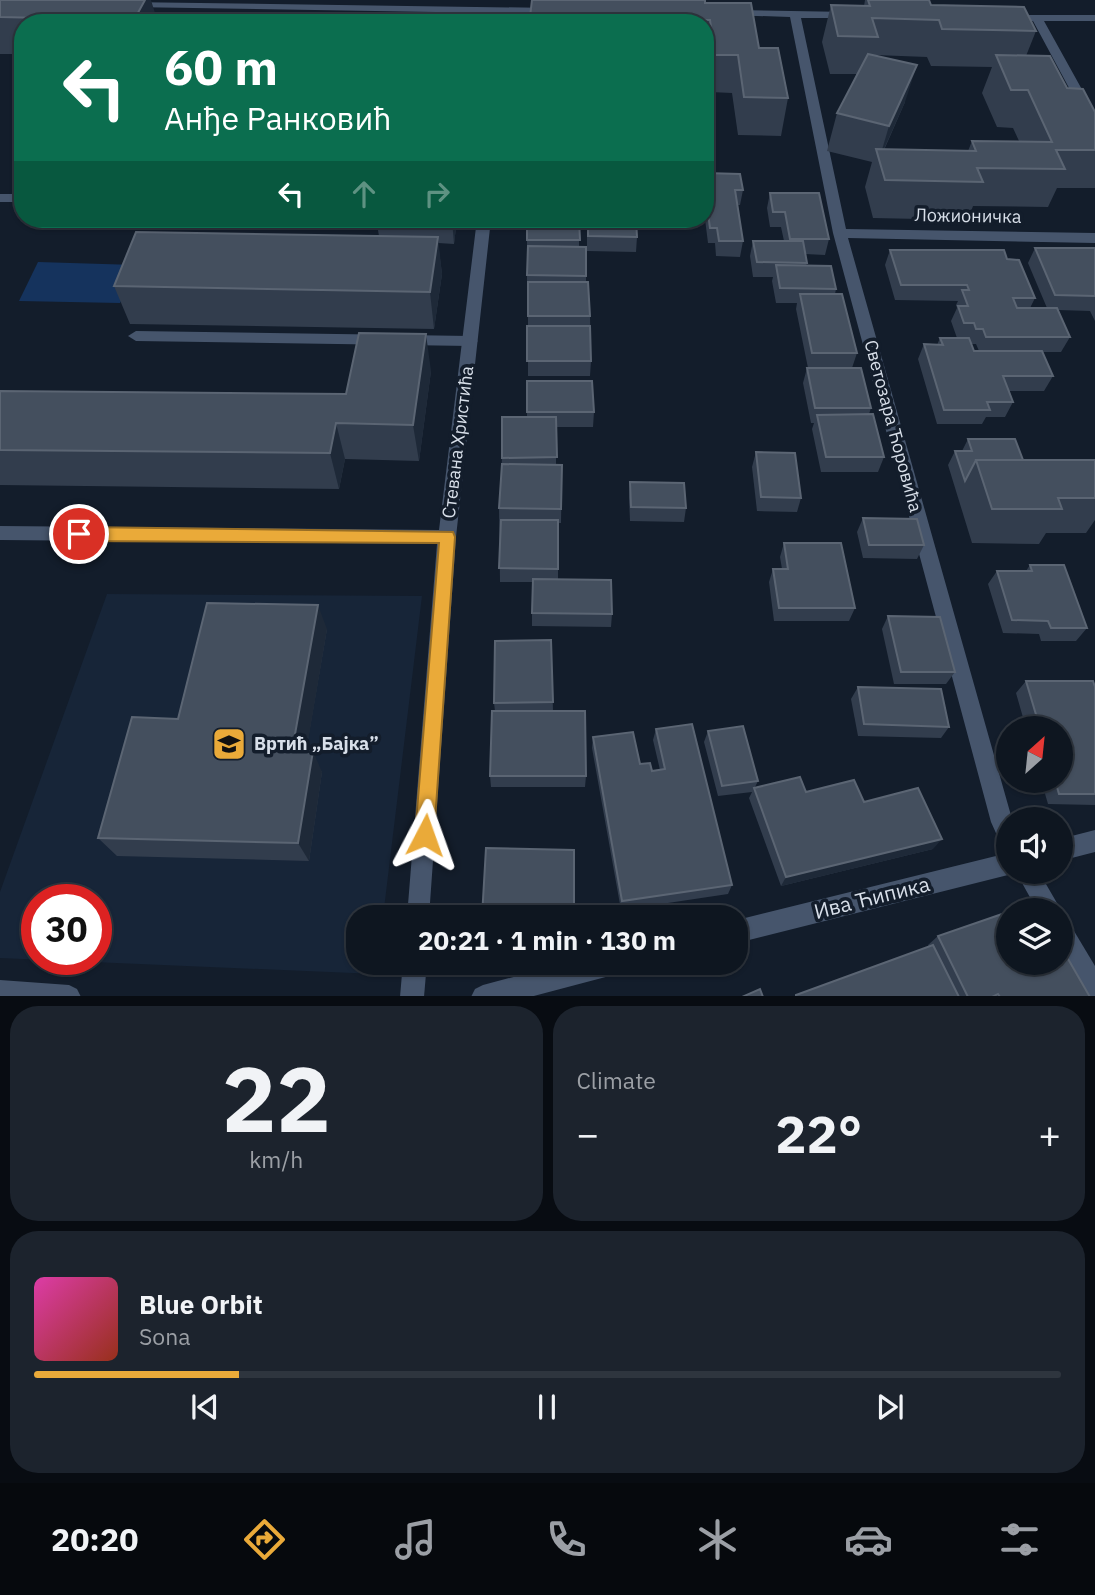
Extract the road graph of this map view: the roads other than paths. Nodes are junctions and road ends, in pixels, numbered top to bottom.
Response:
1 (121, 4) edge
2 (508, 10) junction
3 (563, 11) edge
4 (714, 13) edge
5 (507, 14) edge
6 (795, 14) junction
7 (866, 15) edge
8 (988, 17) edge
9 (1037, 18) junction
10 (1095, 18) edge
11 (1095, 125) edge
12 (483, 228) edge
13 (840, 233) junction
14 (1095, 239) edge
15 (136, 336) dead end
16 (470, 341) junction
17 (0, 533) edge
18 (447, 537) junction
19 (998, 807) edge
20 (1095, 841) edge
21 (1073, 847) edge
22 (996, 866) edge
23 (419, 905) edge
24 (748, 929) edge
25 (1073, 951) edge
26 (414, 975) edge
27 (566, 975) edge
28 (1095, 989) edge
29 (0, 992) edge
30 (69, 996) edge
31 (412, 996) edge
32 (483, 996) edge

1 - 2 street
2 - 3 street
2 - 5 street
4 - 6 street
6 - 7 street
6 - 13 street, Светозара Ћоровића
8 - 9 street
9 - 10 street
9 - 11 street
12 - 16 street, Стевана Христића
13 - 14 street, Ложионичка
13 - 19 street, Светозара Ћоровића
15 - 16 street
16 - 18 street, Стевана Христића
17 - 18 street
18 - 23 street, Стевана Христића
20 - 21 street
22 - 24 street, Ива Ћипика
25 - 28 street
26 - 31 street
27 - 32 street
29 - 30 street

